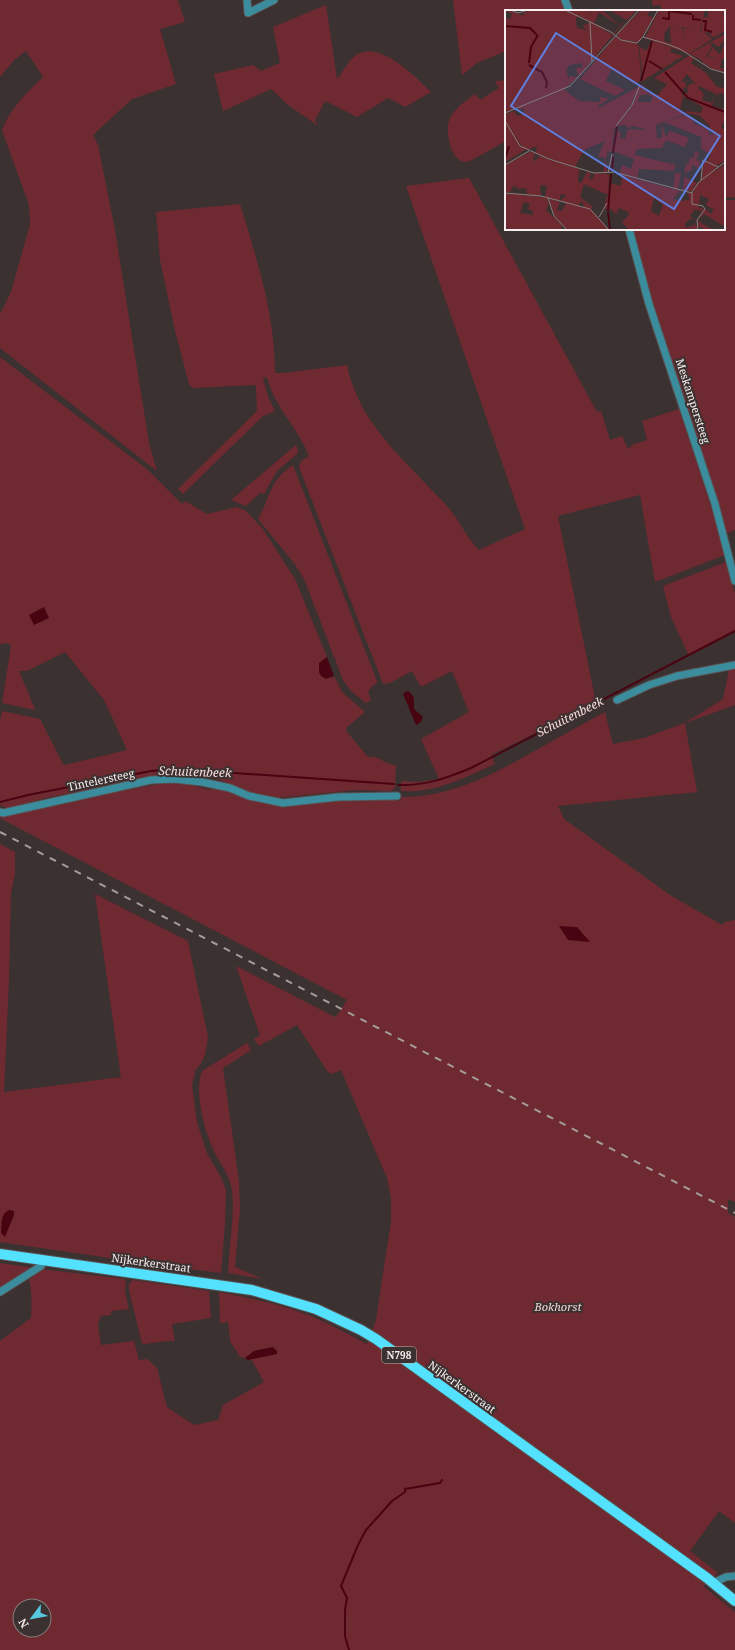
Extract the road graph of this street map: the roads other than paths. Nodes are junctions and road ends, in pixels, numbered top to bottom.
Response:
1 (247, 0) edge
2 (274, 0) edge
3 (565, 0) edge
4 (569, 10) edge
5 (629, 230) edge
6 (735, 581) edge
7 (735, 665) edge
8 (617, 700) dead end
9 (397, 796) dead end
10 (0, 812) edge
11 (0, 1254) edge
12 (42, 1260) junction
13 (0, 1292) edge
14 (735, 1576) edge
15 (713, 1583) junction
16 (735, 1601) edge

1 - 2 street
3 - 4 street
5 - 6 street, Meskampersteeg
7 - 8 street
9 - 10 street, Tintelersteeg
11 - 12 main road, Nijkerkerstraat / N798
12 - 13 street
12 - 15 main road, Nijkerkerstraat / N798
14 - 15 street
15 - 16 main road, Nijkerkerstraat / N798

